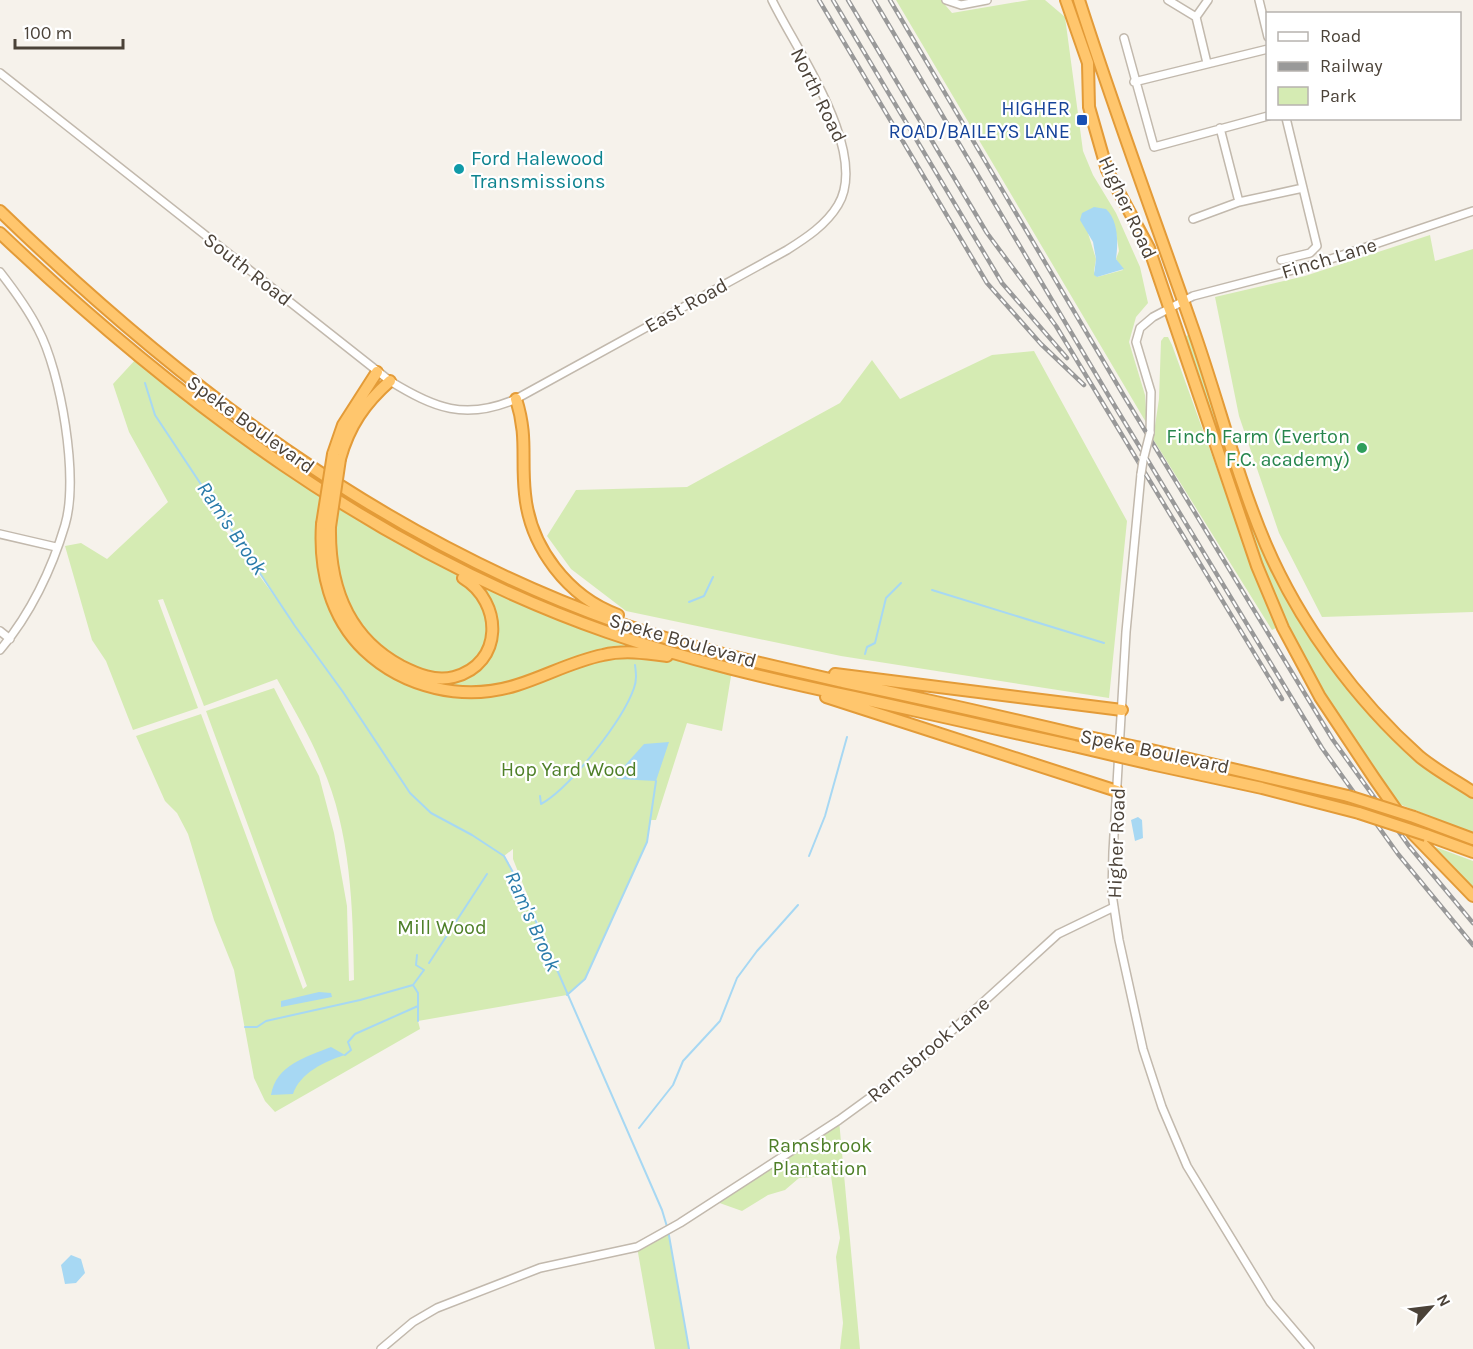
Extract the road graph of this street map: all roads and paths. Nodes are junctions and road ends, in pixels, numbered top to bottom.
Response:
1 (772, 0) edge
2 (946, 0) edge
3 (987, 0) edge
4 (1066, 0) edge
5 (1079, 0) edge
6 (1168, 0) edge
7 (1208, 0) edge
8 (1259, 0) edge
9 (1196, 17) junction
10 (1266, 29) edge
11 (1124, 38) dead end
12 (1266, 49) edge
13 (1207, 63) junction
14 (0, 73) edge
15 (1134, 82) junction
16 (1266, 116) edge
17 (1287, 120) edge
18 (1220, 128) junction
19 (1304, 188) junction
20 (843, 195) joint
21 (1239, 202) junction
22 (0, 211) edge
23 (1473, 211) edge
24 (1193, 219) dead end
25 (0, 233) edge
26 (1281, 260) dead end
27 (0, 272) edge
28 (1183, 301) junction
29 (1169, 308) junction
30 (377, 372) junction
31 (390, 381) junction
32 (516, 399) junction
33 (337, 457) junction
34 (339, 503) junction
35 (326, 525) junction
36 (0, 534) edge
37 (56, 547) junction
38 (0, 632) edge
39 (10, 639) junction
40 (0, 650) edge
41 (731, 656) junction
42 (697, 660) junction
43 (782, 668) junction
44 (767, 678) junction
45 (1122, 710) junction
46 (1116, 791) junction
47 (1473, 792) edge
48 (1473, 839) edge
49 (1473, 852) edge
50 (1473, 896) edge
51 (1114, 907) junction
52 (381, 1349) edge
53 (1310, 1349) edge

1 - 20 street, North Road
2 - 3 street
4 - 29 highway, Higher Road
5 - 28 highway, Higher Road
6 - 9 street
7 - 9 street
8 - 10 street
9 - 13 street
11 - 15 street
12 - 13 street
13 - 15 street
14 - 30 street, South Road
15 - 18 street
16 - 18 street
17 - 19 street
18 - 21 street
19 - 21 street
19 - 26 street
20 - 32 street, East Road
21 - 24 street
22 - 41 highway, Speke Boulevard
23 - 28 street, Finch Lane
25 - 34 highway, Speke Boulevard
27 - 37 street
28 - 29 street, Higher Road
28 - 47 highway, Higher Road
29 - 45 street, Higher Road, bridge
29 - 50 highway, Higher Road
30 - 31 street, South Road
30 - 33 highway
31 - 32 street, South Road
31 - 33 highway
32 - 41 highway
33 - 35 highway, bridge
34 - 35 highway
34 - 42 highway, Speke Boulevard
35 - 42 highway
36 - 37 street
37 - 39 street
38 - 39 street
39 - 40 street
41 - 43 highway, Speke Boulevard
42 - 44 highway, Speke Boulevard
43 - 45 highway
43 - 48 highway, Speke Boulevard, bridge
44 - 46 highway
44 - 49 highway, Speke Boulevard, bridge
45 - 46 street, Higher Road
46 - 51 street, Higher Road
51 - 52 street, Ramsbrook Lane
51 - 53 street, Higher Road

